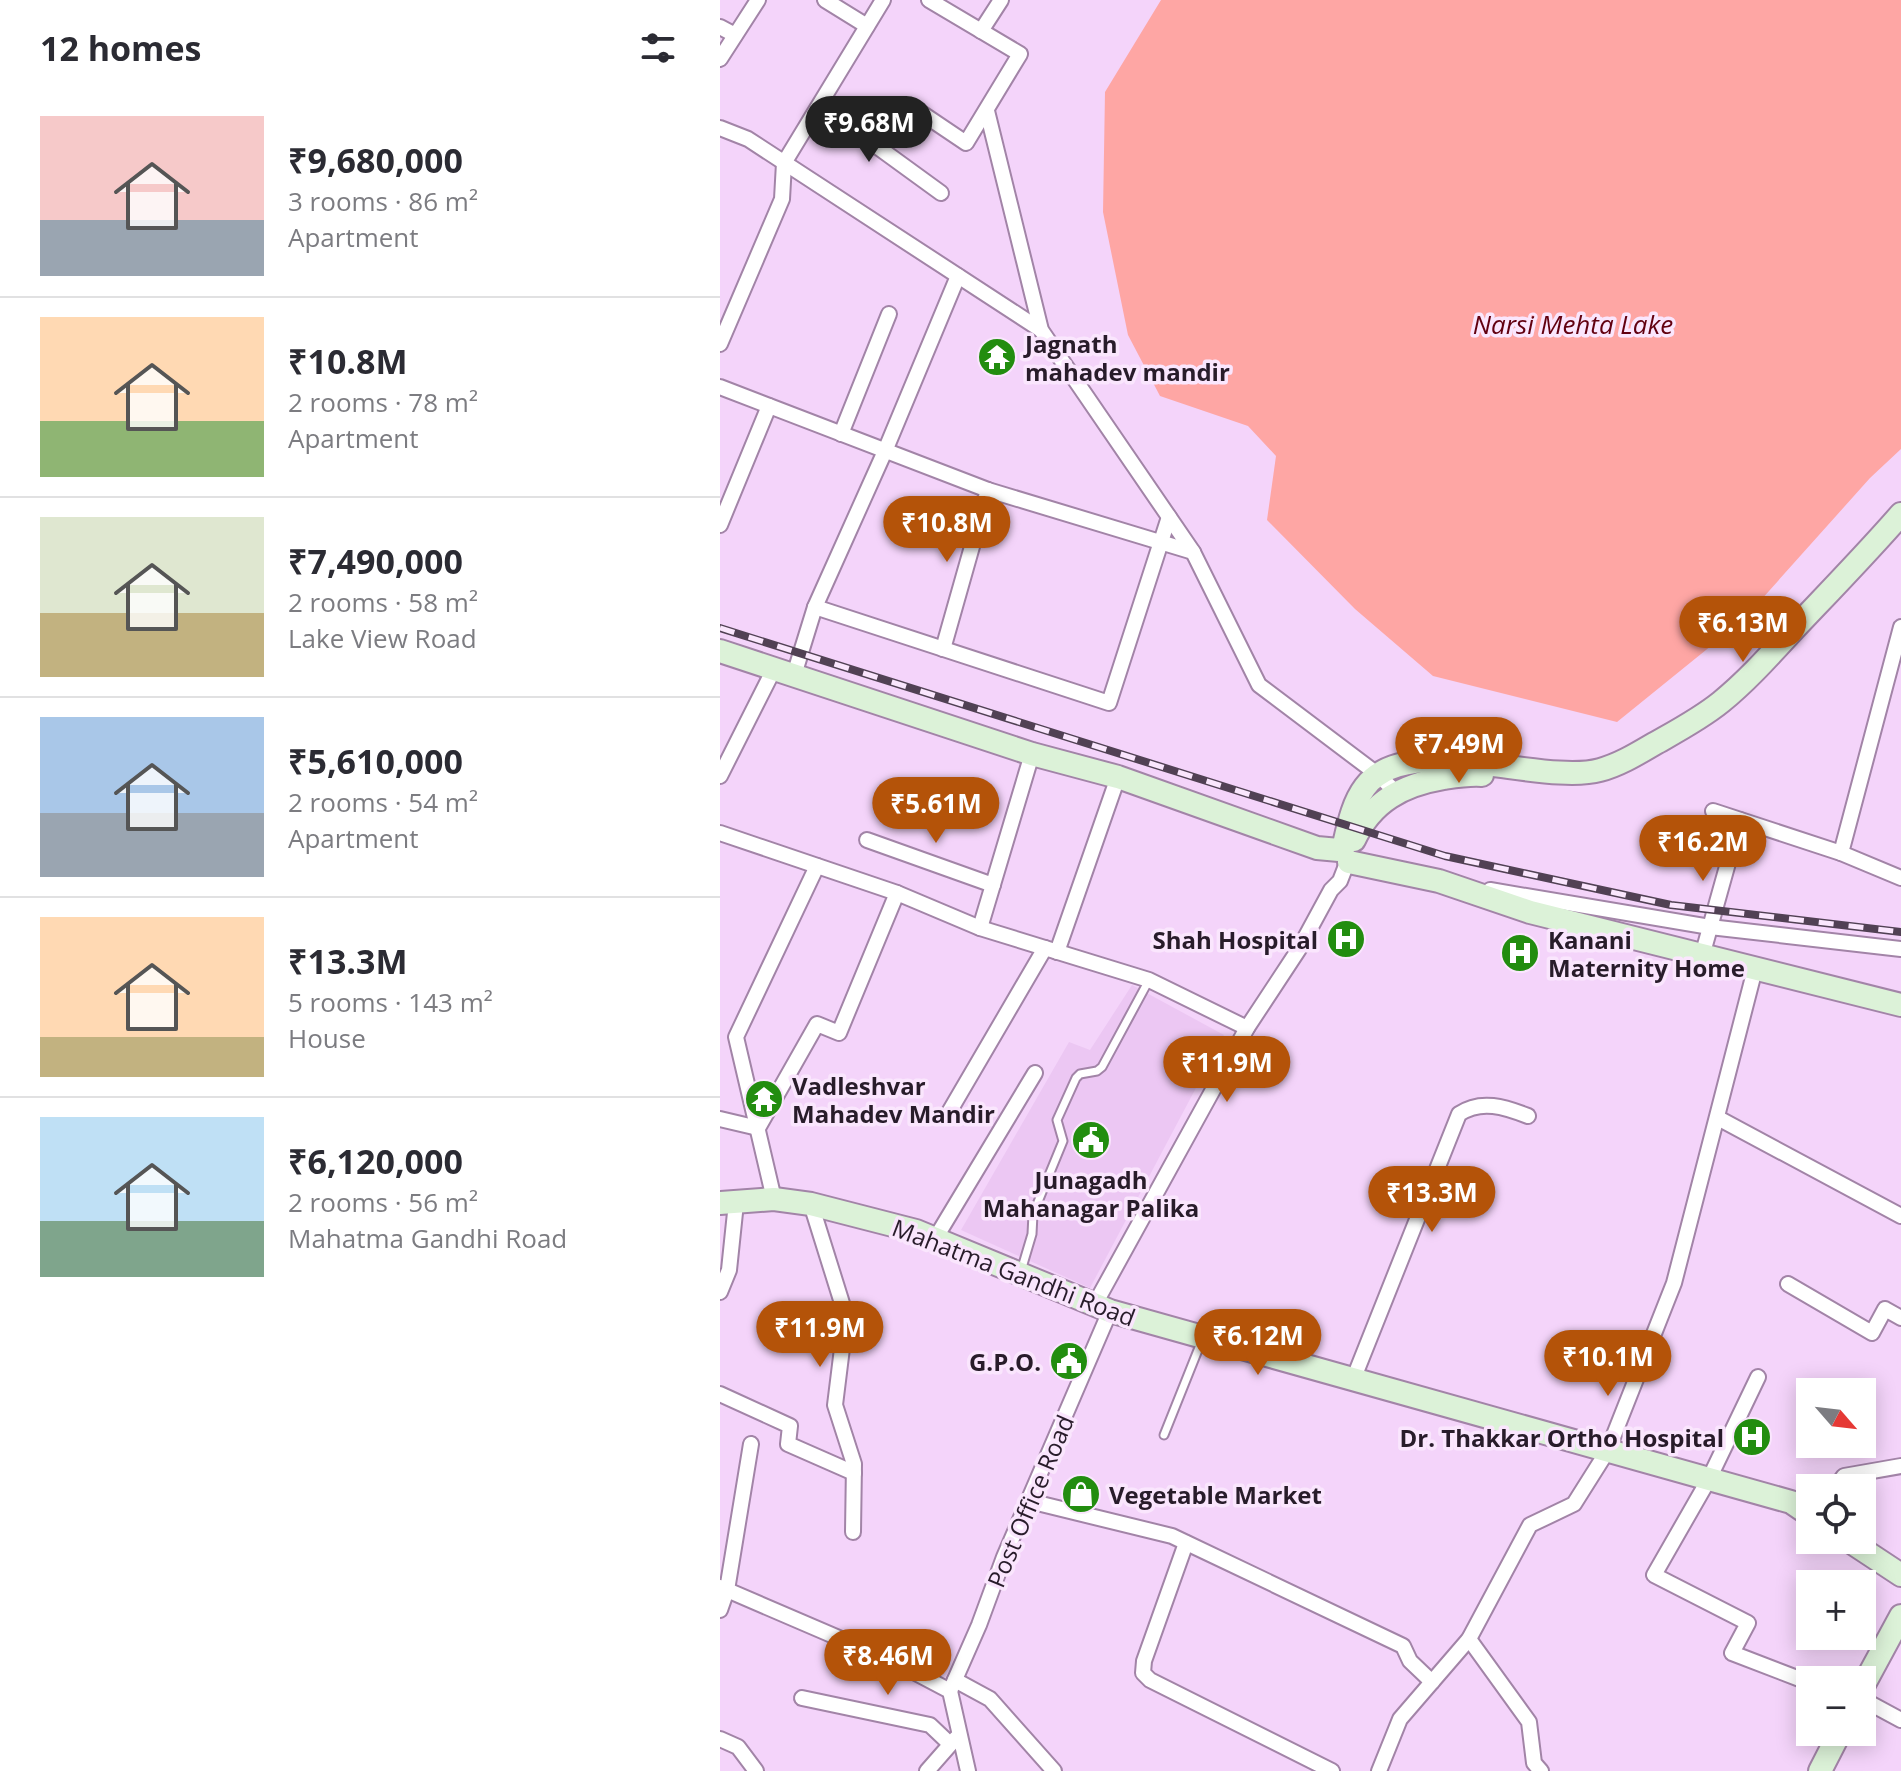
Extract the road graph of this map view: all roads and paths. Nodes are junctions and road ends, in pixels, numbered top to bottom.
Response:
1 (758, 0) edge
2 (825, 0) edge
3 (883, 0) edge
4 (929, 0) edge
5 (1001, 0) edge
6 (867, 26) junction
7 (720, 27) edge
8 (981, 31) junction
9 (735, 35) junction
10 (720, 59) edge
11 (820, 105) junction
12 (914, 108) dead end
13 (987, 111) junction
14 (720, 128) edge
15 (784, 163) junction
16 (941, 193) dead end
17 (958, 276) junction
18 (889, 314) dead end
19 (1041, 330) junction
20 (720, 344) edge
21 (720, 387) edge
22 (769, 406) junction
23 (841, 434) junction
24 (885, 451) junction
25 (988, 490) junction
26 (1169, 517) junction
27 (1899, 524) edge
28 (720, 525) edge
29 (1161, 542) junction
30 (1193, 552) junction
31 (815, 607) junction
32 (1901, 627) edge
33 (943, 649) junction
34 (720, 651) edge
35 (784, 672) junction
36 (1032, 754) junction
37 (1377, 774) junction
38 (720, 776) edge
39 (1118, 777) junction
40 (1396, 792) junction
41 (1713, 811) dead end
42 (1740, 820) junction
43 (720, 833) edge
44 (867, 840) dead end
45 (1841, 853) junction
46 (1341, 854) junction
47 (817, 866) junction
48 (1901, 878) edge
49 (1439, 881) junction
50 (993, 885) junction
51 (897, 893) junction
52 (1710, 927) junction
53 (980, 928) junction
54 (1901, 949) edge
55 (1051, 950) junction
56 (1702, 956) junction
57 (1755, 969) junction
58 (1149, 980) junction
59 (1901, 1005) edge
60 (1247, 1028) junction
61 (1035, 1073) dead end
62 (948, 1114) dead end
63 (1528, 1116) dead end
64 (1718, 1118) junction
65 (720, 1119) edge
66 (758, 1128) junction
67 (774, 1199) junction
68 (728, 1203) edge
69 (811, 1204) junction
70 (1901, 1216) edge
71 (935, 1239) junction
72 (1020, 1273) junction
73 (1788, 1284) dead end
74 (720, 1292) edge
75 (1103, 1308) junction
76 (1901, 1317) edge
77 (1203, 1338) junction
78 (1758, 1377) dead end
79 (1353, 1380) junction
80 (720, 1394) edge
81 (1164, 1435) dead end
82 (751, 1444) dead end
83 (1608, 1450) junction
84 (1901, 1466) edge
85 (854, 1473) junction
86 (1855, 1474) edge
87 (1709, 1479) junction
88 (1029, 1501) junction
89 (1796, 1505) edge
90 (853, 1532) dead end
91 (1186, 1543) junction
92 (1869, 1554) edge
93 (1901, 1575) edge
94 (724, 1589) edge
95 (720, 1610) edge
96 (1901, 1616) edge
97 (1469, 1639) junction
98 (1874, 1666) edge
99 (1796, 1678) edge
100 (1432, 1682) junction
101 (953, 1686) junction
102 (802, 1698) dead end
103 (1876, 1707) edge
104 (1901, 1720) edge
105 (720, 1739) edge
106 (955, 1739) junction
107 (1833, 1746) edge
108 (756, 1771) edge
109 (927, 1771) edge
110 (968, 1771) edge
111 (1054, 1771) edge
112 (1332, 1771) edge
113 (1379, 1771) edge
114 (1541, 1771) edge
115 (1820, 1771) edge

1 - 9 street
2 - 6 street
3 - 6 street
4 - 8 street
5 - 8 street
6 - 11 street
7 - 9 street
8 - 13 street
9 - 10 street
11 - 15 street
11 - 16 street
12 - 13 street
13 - 19 street
14 - 15 street
15 - 17 street
15 - 20 street
17 - 19 street
17 - 24 street
18 - 23 street
19 - 26 street
21 - 22 street
22 - 23 street
22 - 28 street
23 - 24 street
24 - 25 street
24 - 31 street
25 - 29 street
25 - 33 street
26 - 29 street
26 - 30 street
27 - 37 main road
27 - 40 main road
29 - 30 street
29 - 33 street
30 - 37 street
31 - 33 street
31 - 35 street
32 - 45 street
34 - 35 main road
35 - 36 main road
35 - 38 street
36 - 39 main road
36 - 50 street
37 - 40 street
37 - 46 main road
39 - 46 main road
39 - 55 street
40 - 46 main road
41 - 42 street
42 - 45 street
42 - 52 street
43 - 47 street
44 - 50 street
45 - 48 street
46 - 49 main road
46 - 60 street, Post Office Road
47 - 51 street
47 - 66 street
49 - 52 street
49 - 56 main road
50 - 53 street
51 - 53 street
51 - 66 street
52 - 54 street
52 - 56 street
53 - 55 street
55 - 58 street
55 - 62 street
56 - 57 main road
57 - 59 main road
57 - 64 street
58 - 60 street
58 - 72 lane
60 - 75 street, Post Office Road
61 - 71 street
63 - 79 street
64 - 70 street
64 - 83 street
65 - 66 street
66 - 67 street
67 - 68 main road, Mahatma Gandhi Road
67 - 69 main road, Mahatma Gandhi Road
68 - 74 street
69 - 71 main road, Mahatma Gandhi Road
69 - 85 street
71 - 72 main road, Mahatma Gandhi Road
72 - 75 main road, Mahatma Gandhi Road
73 - 76 street
75 - 77 main road, Mahatma Gandhi Road
75 - 88 street, Post Office Road
77 - 79 main road, Mahatma Gandhi Road
77 - 81 lane
78 - 87 street
79 - 83 main road, Mahatma Gandhi Road
80 - 85 street
82 - 94 street
83 - 87 main road, Mahatma Gandhi Road
83 - 97 street
84 - 86 street
85 - 90 street
87 - 89 main road, Mahatma Gandhi Road
87 - 99 street
88 - 91 street
88 - 101 street, Post Office Road
91 - 100 street
91 - 112 street
92 - 93 main road
94 - 95 street
94 - 101 street
96 - 98 main road
97 - 100 street
97 - 114 street
100 - 113 street
101 - 106 street
101 - 111 street
102 - 106 street
103 - 104 street
105 - 108 street
106 - 109 street
106 - 110 street
107 - 115 main road

